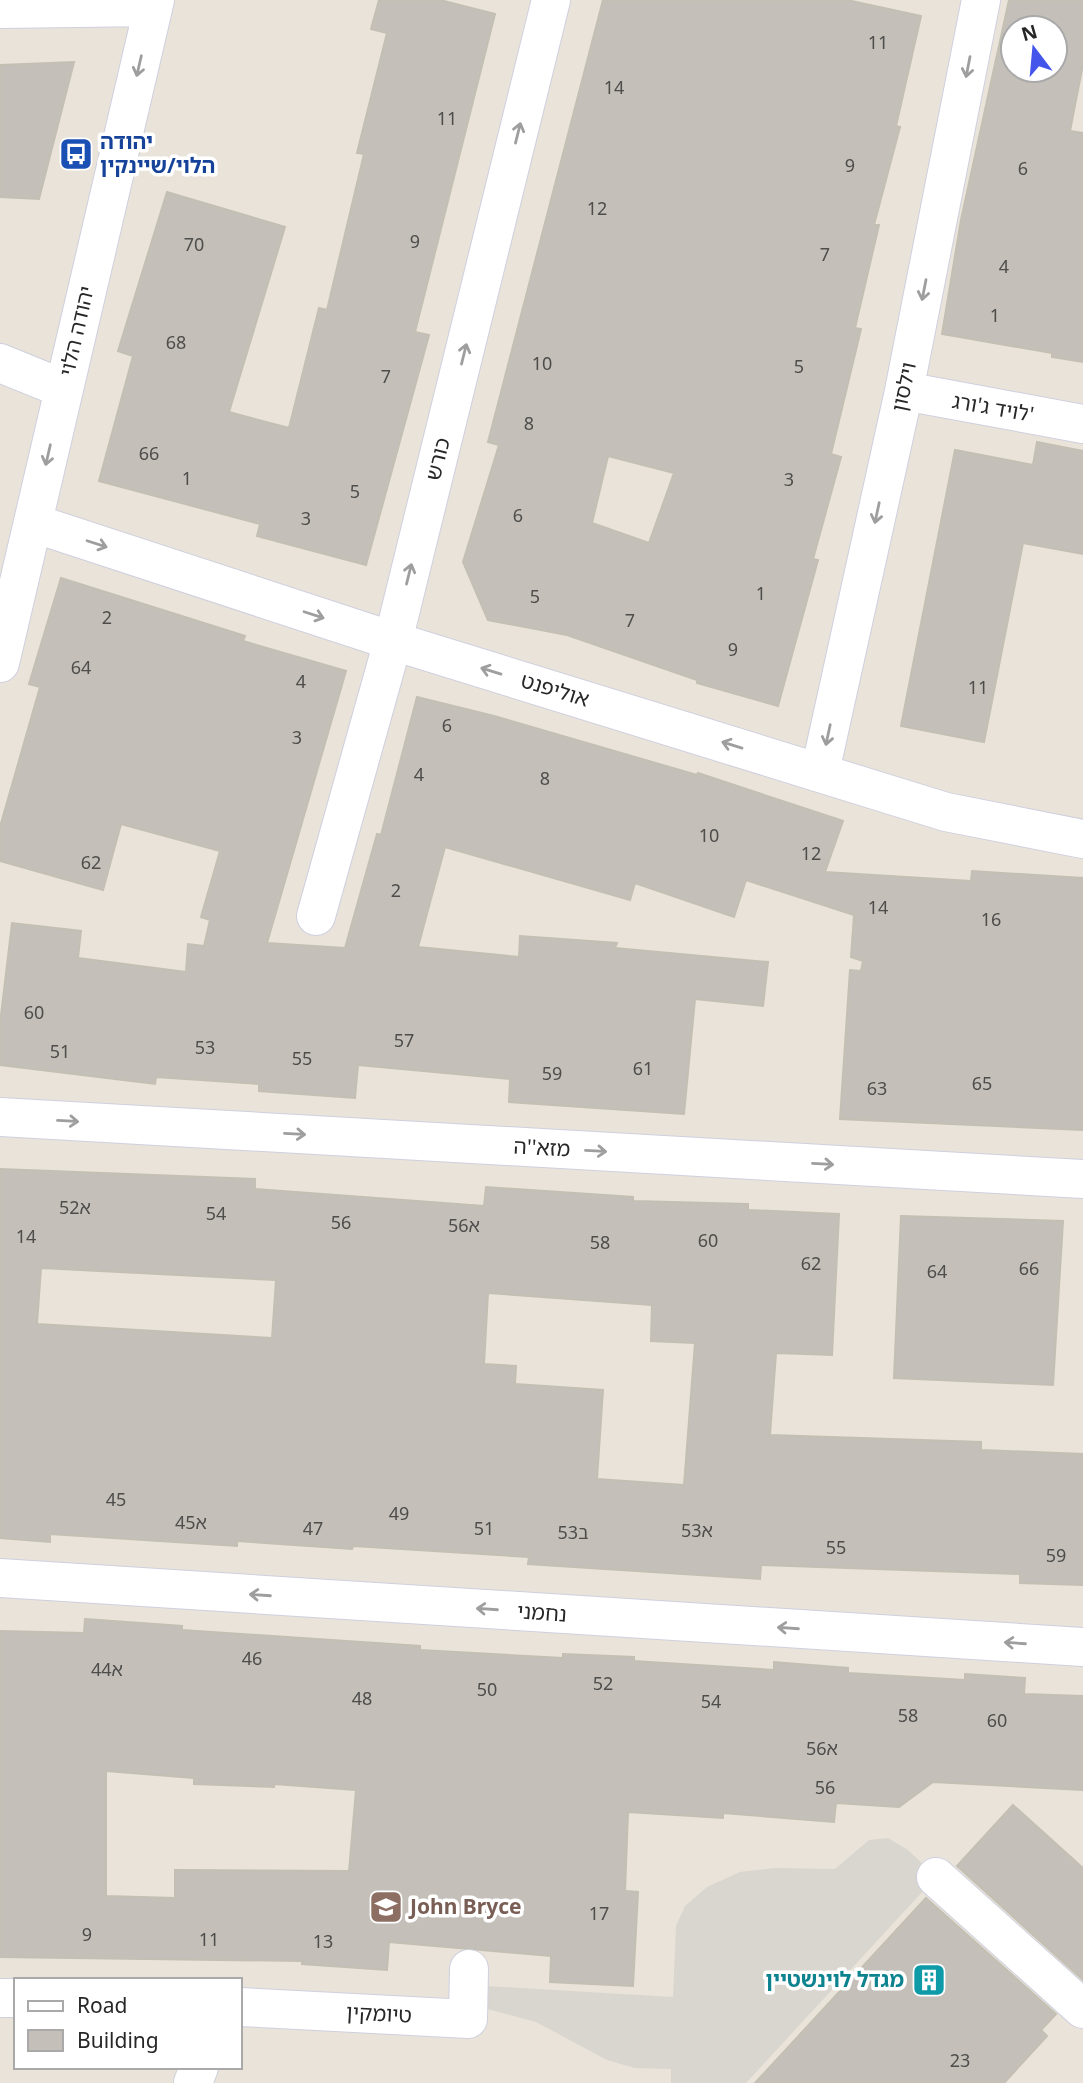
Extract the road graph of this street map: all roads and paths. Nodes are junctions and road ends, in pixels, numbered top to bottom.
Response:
1 (551, 0) edge
2 (981, 0) edge
3 (154, 4) edge
4 (0, 9) edge
5 (0, 363) edge
6 (64, 389) junction
7 (904, 391) junction
8 (1083, 424) edge
9 (33, 523) junction
10 (393, 641) junction
11 (0, 663) edge
12 (820, 772) junction
13 (1083, 839) edge
14 (316, 916) dead end
15 (0, 1117) edge
16 (1083, 1179) edge
17 (0, 1578) edge
18 (1083, 1647) edge
19 (936, 1877) dead end
20 (469, 1969) dead end
21 (1083, 2008) edge
22 (254, 2018) edge

10 -> 1 street, כורש
2 -> 7 street, וילסון
3 - 4 street
3 -> 6 street, יהודה הלוי
5 - 6 street
6 -> 9 street, יהודה הלוי
7 - 8 street, לויד ג'ורג'
7 -> 12 street, וילסון
9 -> 10 street, אוליפנט
9 - 11 street, יהודה הלוי
12 -> 10 street, אוליפנט
10 - 14 street, כורש
12 - 13 street, אוליפנט
15 -> 16 street, מזא''ה
18 -> 17 street, נחמני
19 - 21 street
20 - 22 street, טיומקין

